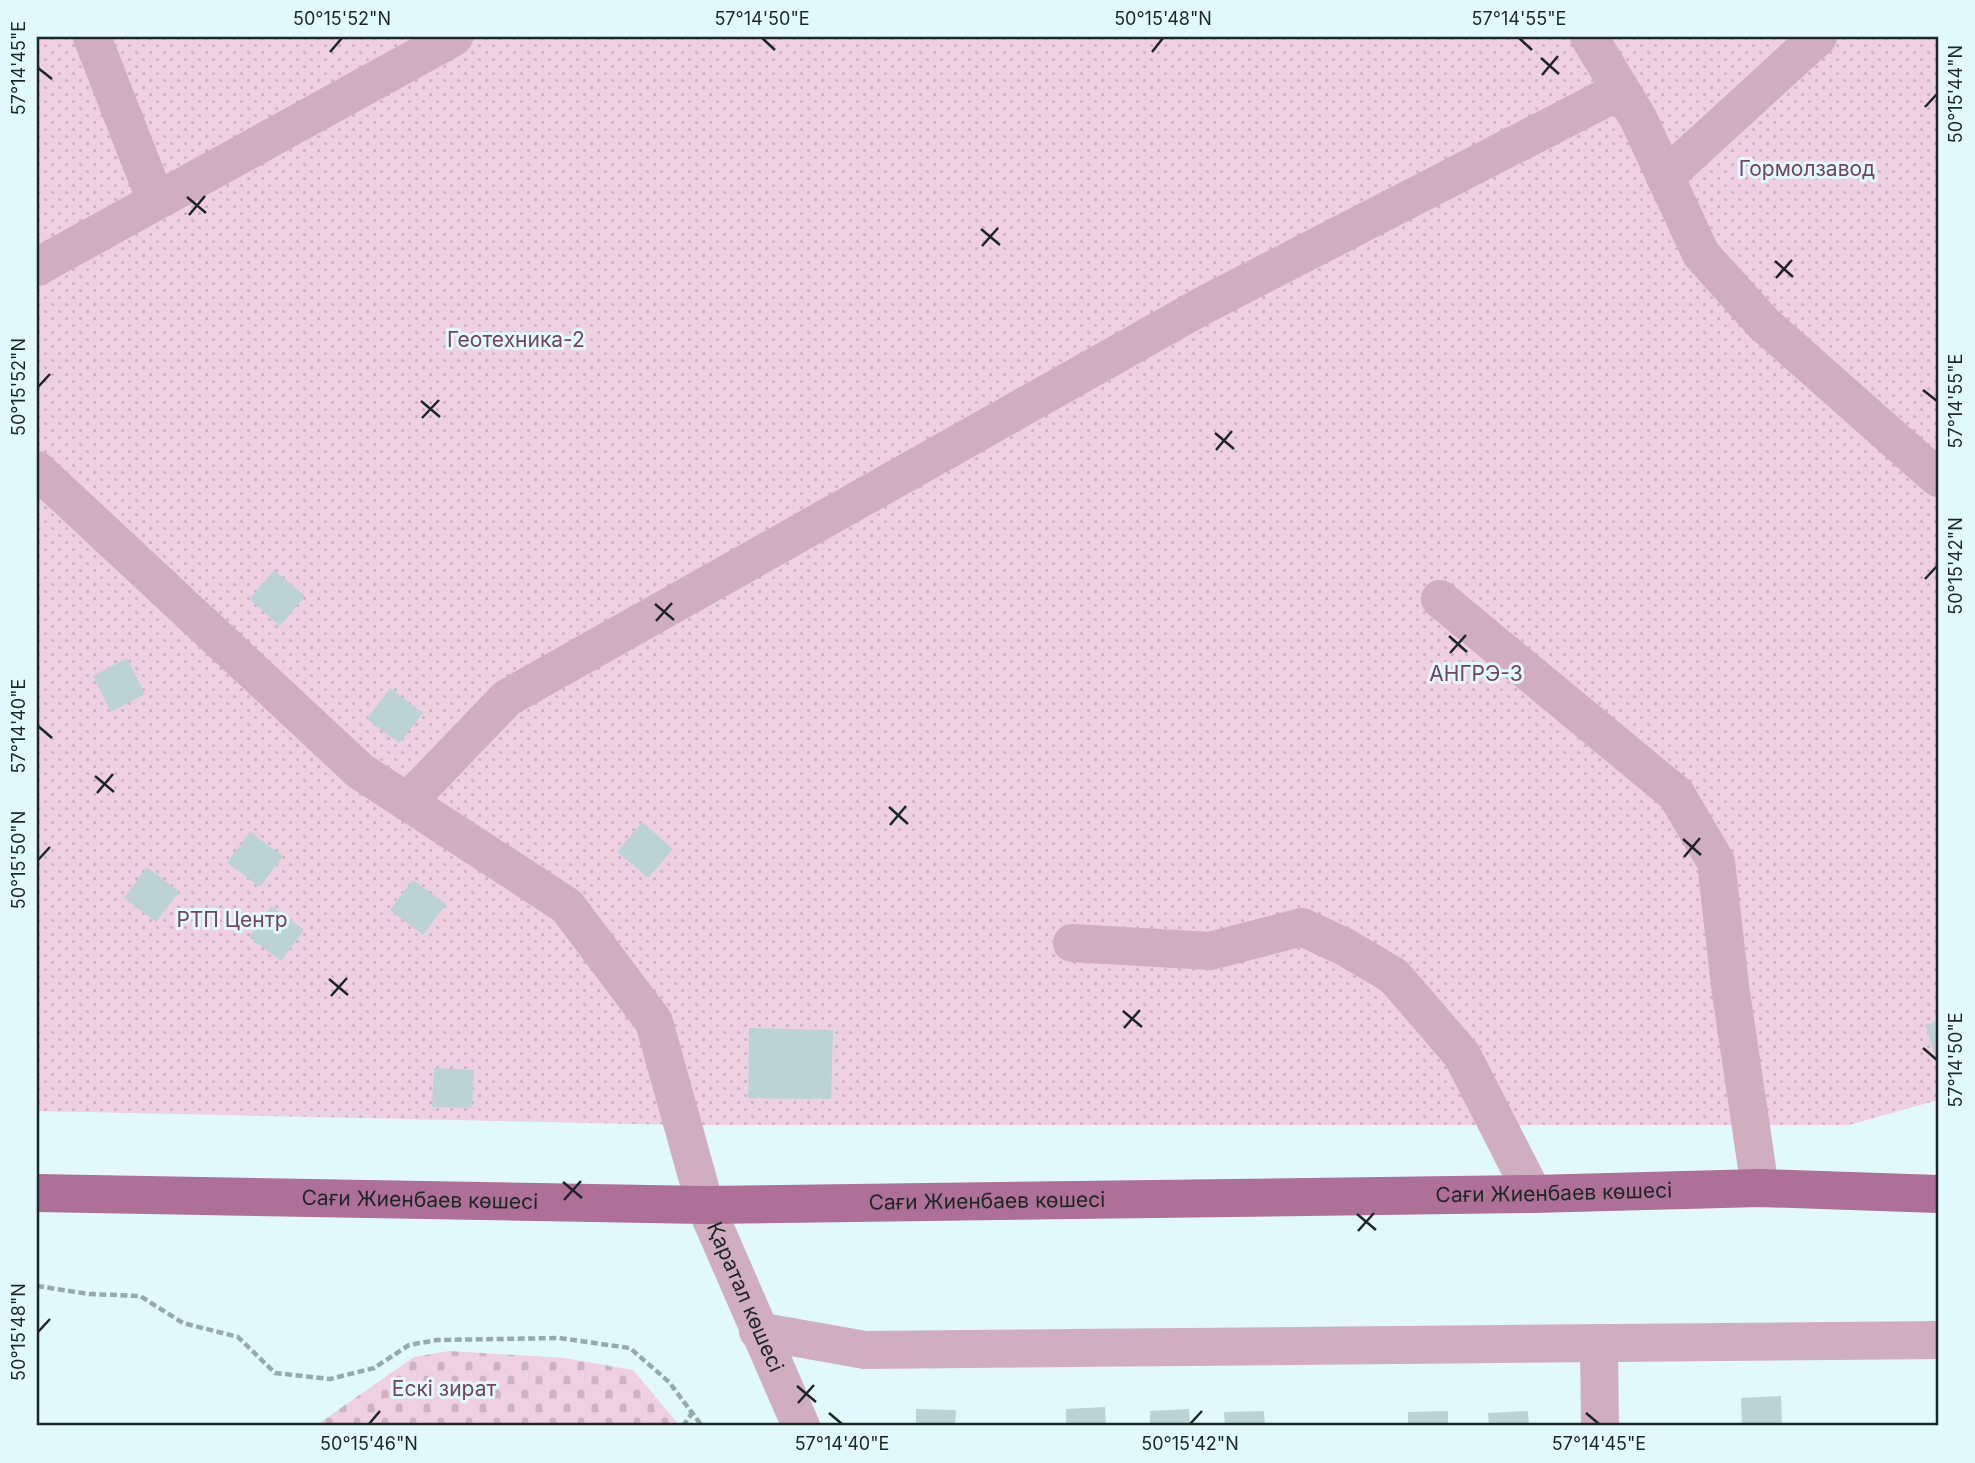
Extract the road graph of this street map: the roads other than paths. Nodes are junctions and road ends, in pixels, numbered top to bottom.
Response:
1 (92, 37) edge
2 (454, 37) edge
3 (1589, 37) edge
4 (1818, 37) edge
5 (1621, 90) junction
6 (1665, 177) junction
7 (156, 201) junction
8 (37, 267) edge
9 (37, 470) edge
10 (1938, 478) edge
11 (1440, 599) dead end
12 (407, 802) junction
13 (1073, 943) dead end
14 (1760, 1188) junction
15 (37, 1194) edge
16 (1533, 1194) junction
17 (1938, 1194) edge
18 (705, 1205) junction
19 (758, 1331) junction
20 (1938, 1340) edge
21 (1599, 1343) junction
22 (801, 1426) edge
23 (1600, 1426) edge

1 - 7 street
2 - 7 street
3 - 5 street
4 - 6 street
5 - 6 street
5 - 12 street
6 - 10 street
7 - 8 street
9 - 12 street, Қаратал көшесі
11 - 14 street
12 - 18 street, Қаратал көшесі
13 - 16 street
14 - 16 main road, Сағи Жиенбаев көшесі
14 - 17 main road, Сағи Жиенбаев көшесі
15 - 18 main road, Сағи Жиенбаев көшесі
16 - 18 main road, Сағи Жиенбаев көшесі
18 - 19 street, Қаратал көшесі
19 - 21 street
19 - 22 street, Қаратал көшесі
20 - 21 street
21 - 23 street

